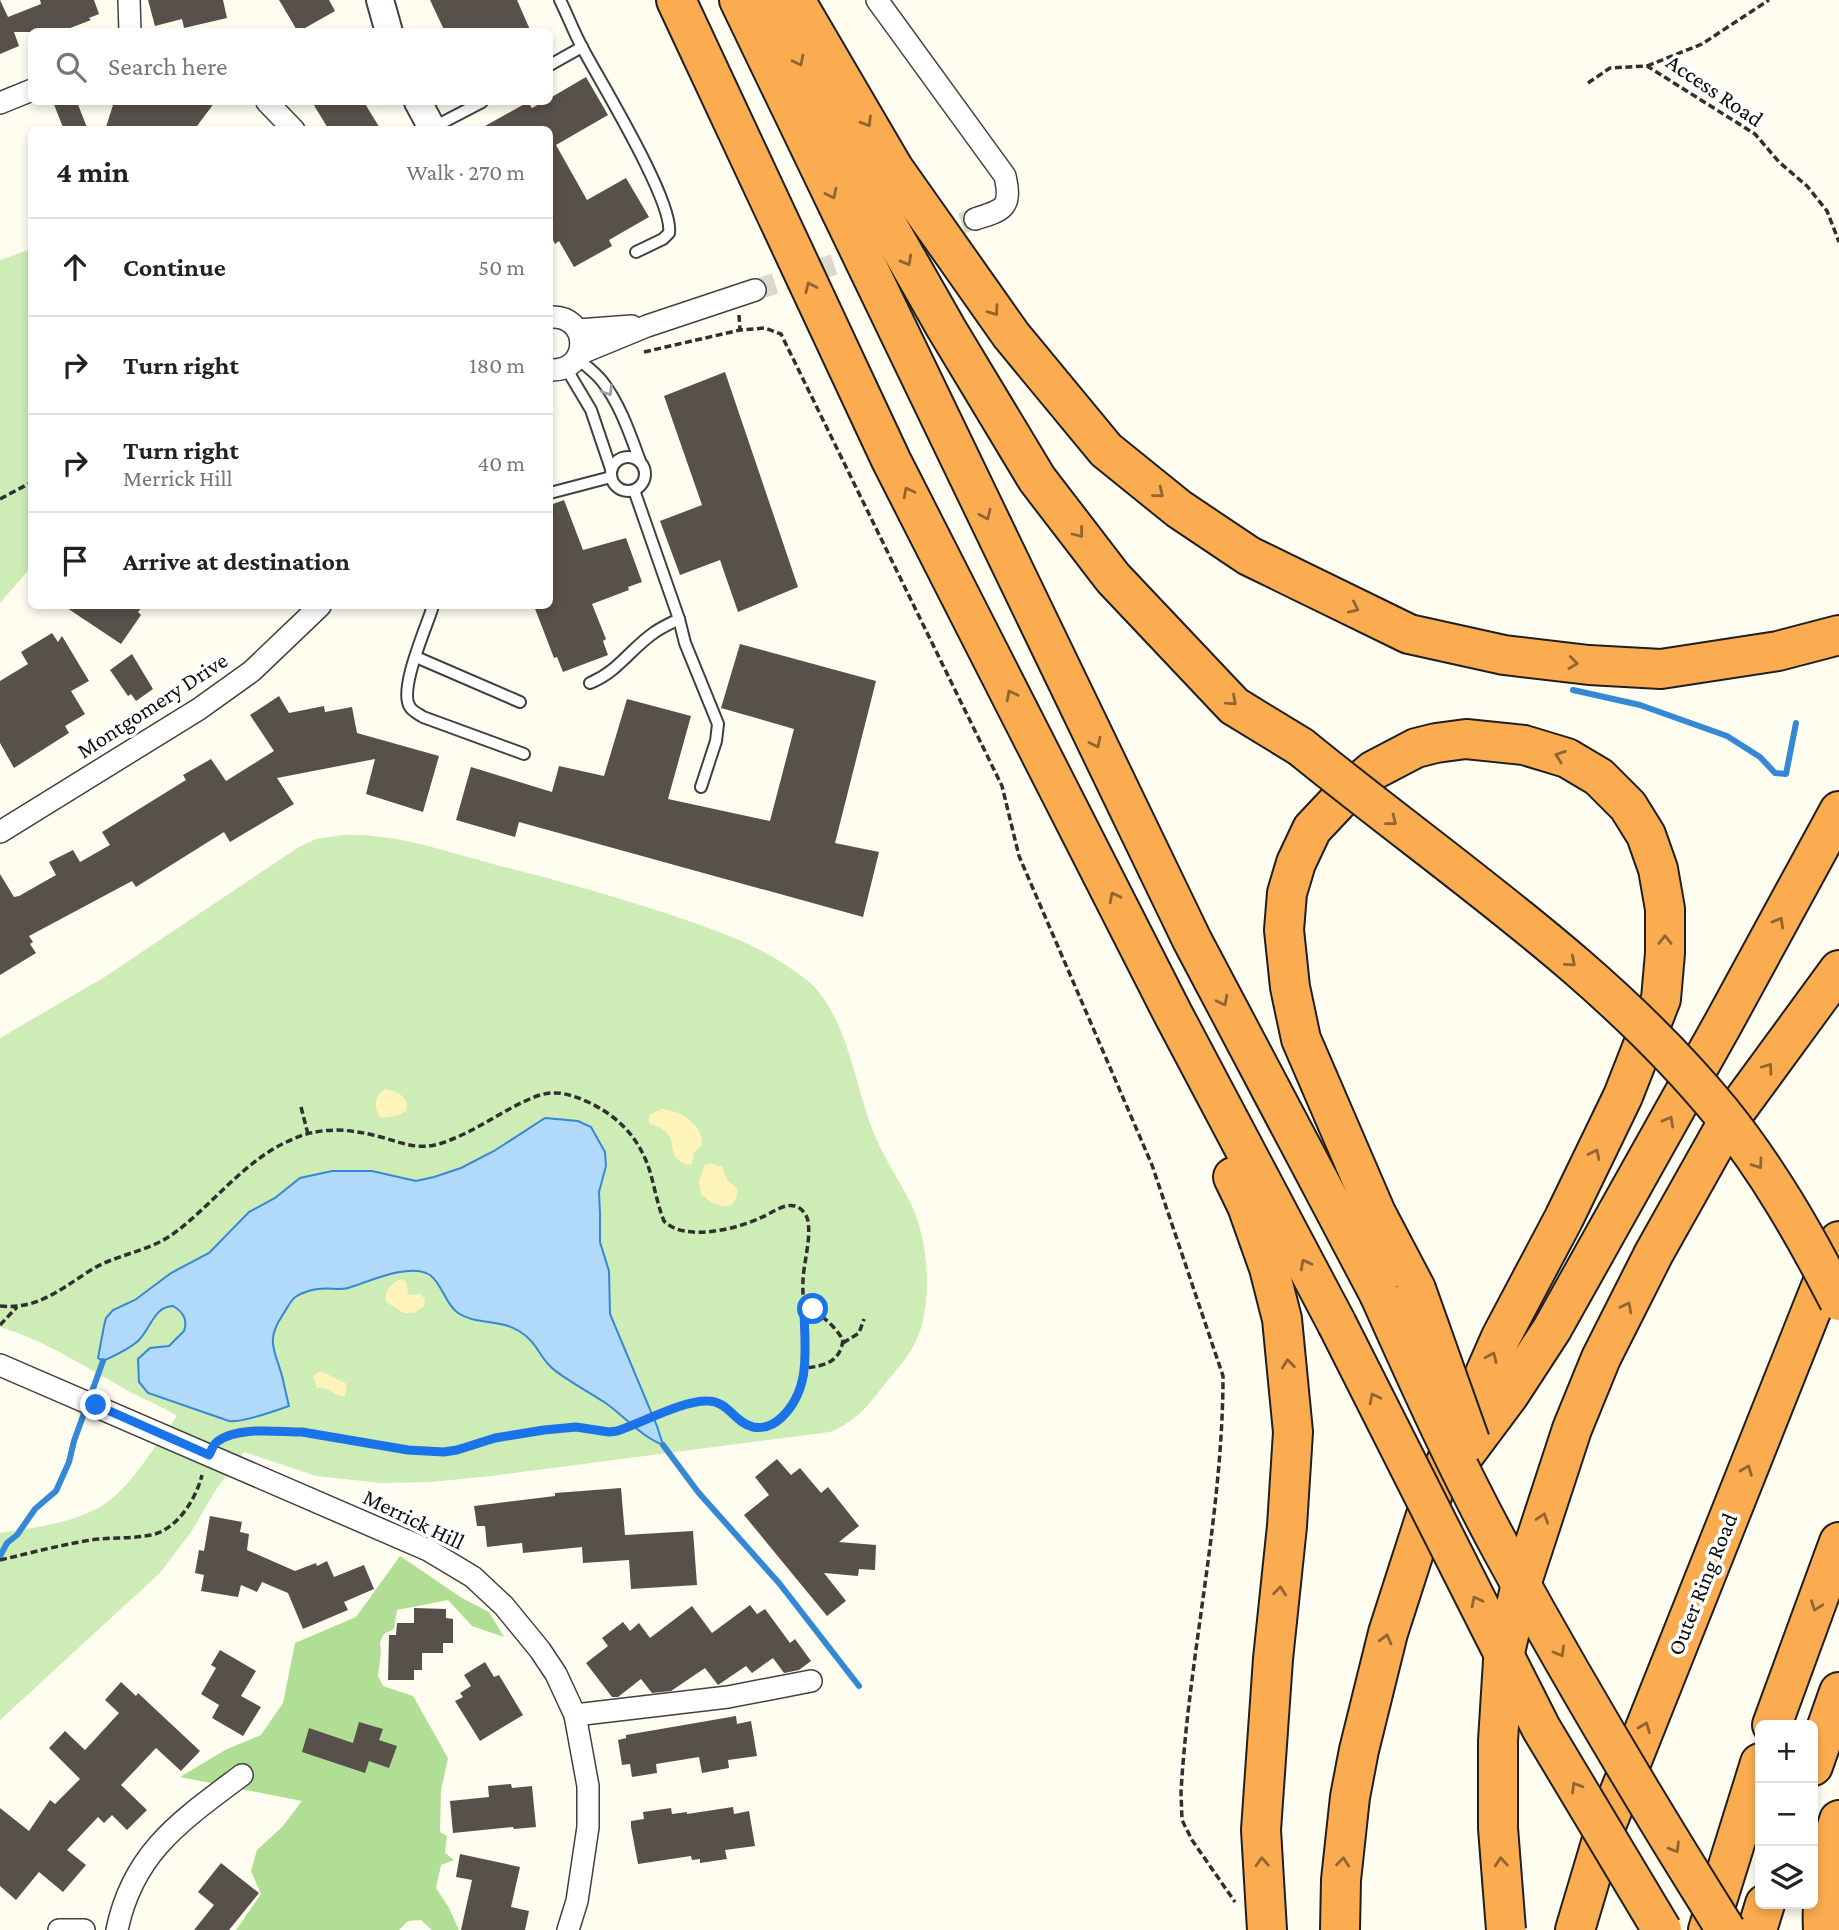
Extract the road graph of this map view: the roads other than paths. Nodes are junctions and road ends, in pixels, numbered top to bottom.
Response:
1 (129, 0) edge
2 (380, 0) edge
3 (560, 0) edge
4 (676, 0) edge
5 (739, 0) edge
6 (767, 0) edge
7 (794, 0) edge
8 (877, 0) edge
9 (130, 28) edge
10 (388, 28) edge
11 (582, 47) junction
12 (553, 63) edge
13 (28, 92) edge
14 (0, 103) edge
15 (270, 105) edge
16 (420, 105) edge
17 (476, 105) edge
18 (290, 126) edge
19 (430, 126) edge
20 (438, 126) edge
21 (975, 219) tunnel mouth
22 (636, 252) dead end
23 (755, 290) tunnel mouth
24 (553, 317) edge
25 (647, 326) junction
26 (578, 330) junction
27 (568, 363) edge
28 (640, 461) junction
29 (611, 473) junction
30 (634, 490) junction
31 (553, 492) edge
32 (317, 609) edge
33 (432, 609) edge
34 (679, 619) junction
35 (1839, 635) edge
36 (416, 657) junction
37 (590, 683) dead end
38 (520, 702) dead end
39 (524, 754) dead end
40 (701, 787) dead end
41 (1839, 811) edge
42 (0, 832) edge
43 (1146, 958) junction
44 (1839, 971) edge
45 (1839, 1241) edge
46 (1839, 1301) edge
47 (0, 1365) edge
48 (1435, 1487) junction
49 (1839, 1542) edge
50 (1502, 1550) junction
51 (811, 1681) dead end
52 (1839, 1692) edge
53 (575, 1715) junction
54 (1774, 1720) edge
55 (1818, 1752) edge
56 (242, 1775) dead end
57 (1755, 1779) edge
58 (1839, 1820) edge
59 (578, 1901) junction
60 (1763, 1909) edge
61 (1253, 1919) edge
62 (59, 1930) edge
63 (84, 1930) edge
64 (117, 1930) edge
65 (568, 1930) edge
66 (580, 1930) edge
67 (1340, 1930) edge
68 (1506, 1930) edge
69 (1575, 1930) edge
70 (1662, 1930) edge
71 (1708, 1930) edge
72 (1726, 1930) edge
73 (1757, 1930) edge
74 (1823, 1930) edge

1 - 9 street
2 - 10 street
3 - 11 lane
43 -> 4 highway
5 -> 50 highway, bridge
6 -> 46 highway, bridge
7 -> 35 highway
8 - 21 street
11 - 12 lane
11 - 22 lane
13 - 14 street
15 - 18 street
16 - 19 street
17 - 20 lane
23 - 25 street
24 - 26 street
25 - 26 street
25 - 27 street
26 - 27 street
27 -> 28 lane
27 - 29 lane
28 - 29 lane
28 - 30 lane
29 - 30 lane
29 - 31 lane
30 - 34 lane
32 - 42 street, Montgomery Drive
33 - 36 lane
34 - 37 lane
34 - 40 lane
36 - 38 lane
36 - 39 lane
48 -> 41 highway
61 -> 43 highway
70 -> 43 highway, bridge
68 -> 44 highway, bridge
69 -> 45 highway, Outer Ring Road
47 - 53 street, Merrick Hill
48 -> 50 highway, bridge
67 -> 48 highway
49 -> 54 highway
50 -> 72 highway, bridge
51 - 53 street
52 - 55 highway
53 - 59 street, Merrick Hill
56 - 64 street
57 - 71 highway
58 - 74 highway
59 - 65 street, Merrick Hill
59 - 66 street, Merrick Hill
60 - 73 highway
62 - 63 street

